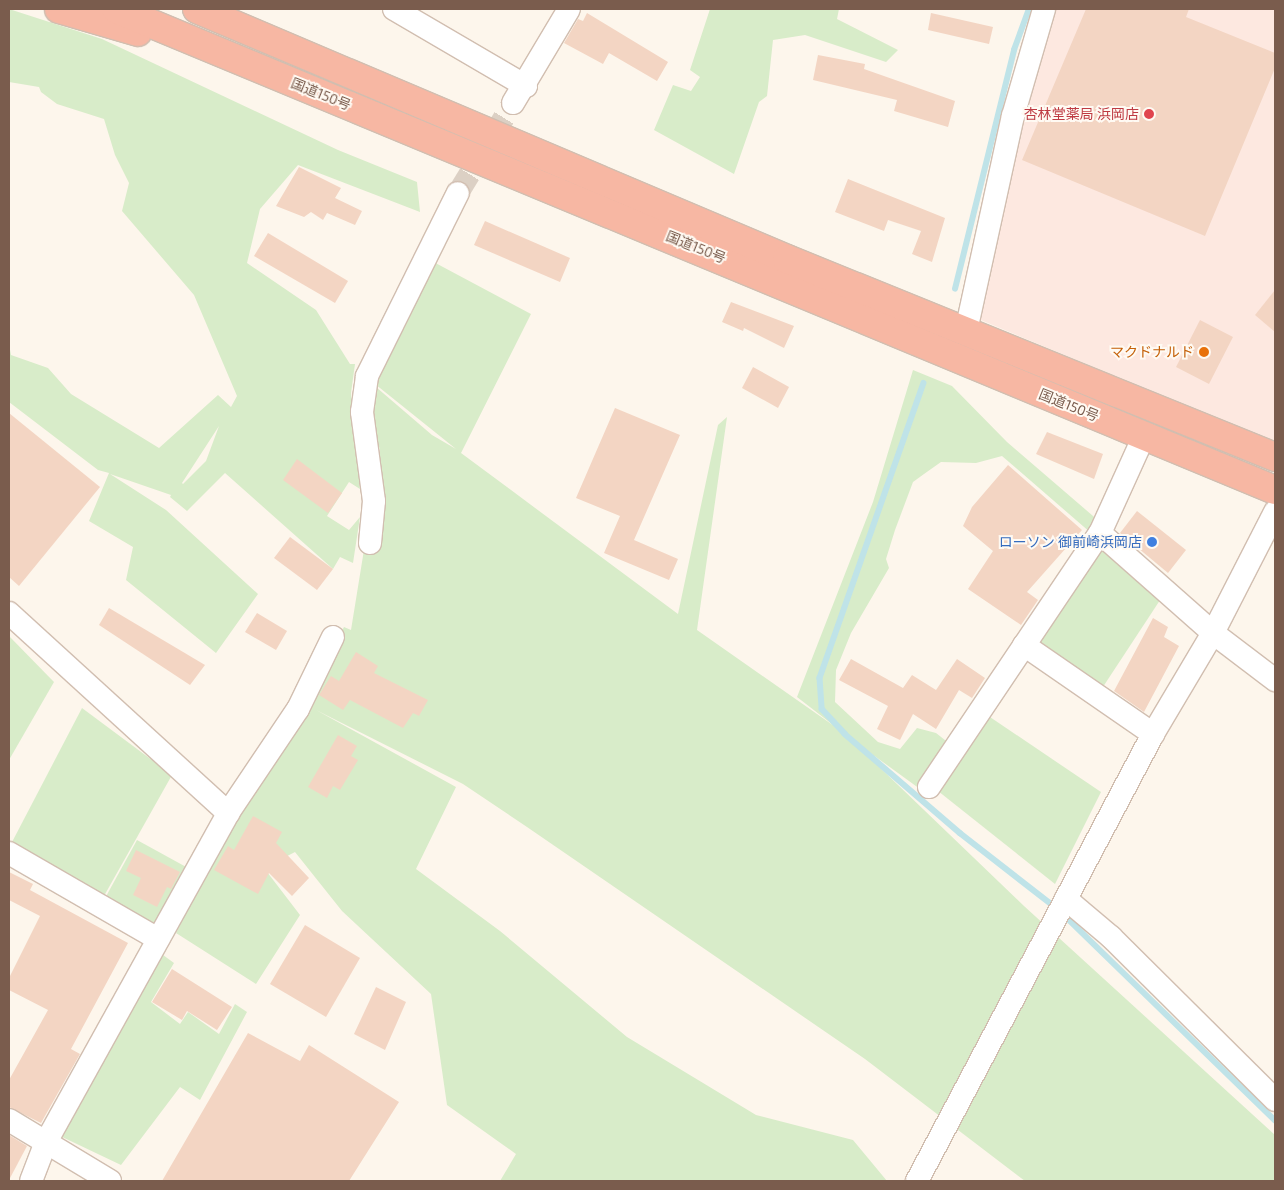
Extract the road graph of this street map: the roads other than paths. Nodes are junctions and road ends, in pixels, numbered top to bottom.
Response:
1 (58, 9) edge
2 (116, 9) edge
3 (197, 9) edge
4 (215, 9) edge
5 (394, 9) edge
6 (569, 9) edge
7 (1044, 9) edge
8 (274, 40) junction
9 (254, 67) junction
10 (458, 193) tunnel mouth
11 (966, 331) junction
12 (1144, 436) junction
13 (1275, 457) edge
14 (1275, 490) edge
15 (1275, 512) edge
16 (1100, 533) junction
17 (370, 543) dead end
18 (9, 612) edge
19 (1213, 633) junction
20 (333, 637) dead end
21 (1024, 645) junction
22 (1275, 680) edge
23 (1153, 734) junction
24 (929, 787) dead end
25 (228, 813) junction
26 (9, 852) edge
27 (1065, 900) junction
28 (158, 939) junction
29 (1275, 1100) edge
30 (9, 1120) edge
31 (46, 1142) junction
32 (31, 1181) edge
33 (110, 1181) edge
34 (917, 1181) edge

1 - 9 highway
2 - 9 highway, 国道150号
3 - 8 highway, 国道150号
4 - 8 highway
5 - 6 street
7 - 11 street
8 - 11 highway, 国道150号
9 - 12 highway, 国道150号
10 - 17 street
11 - 13 highway, 国道150号
12 - 14 highway, 国道150号
12 - 16 street
15 - 19 street
16 - 19 street
16 - 21 street
18 - 25 street
19 - 22 street
19 - 23 street
20 - 25 street
21 - 23 street
21 - 24 street
23 - 27 street
25 - 28 street
26 - 28 street
27 - 29 street
27 - 34 street
28 - 31 street
30 - 31 street
31 - 32 street
31 - 33 street

